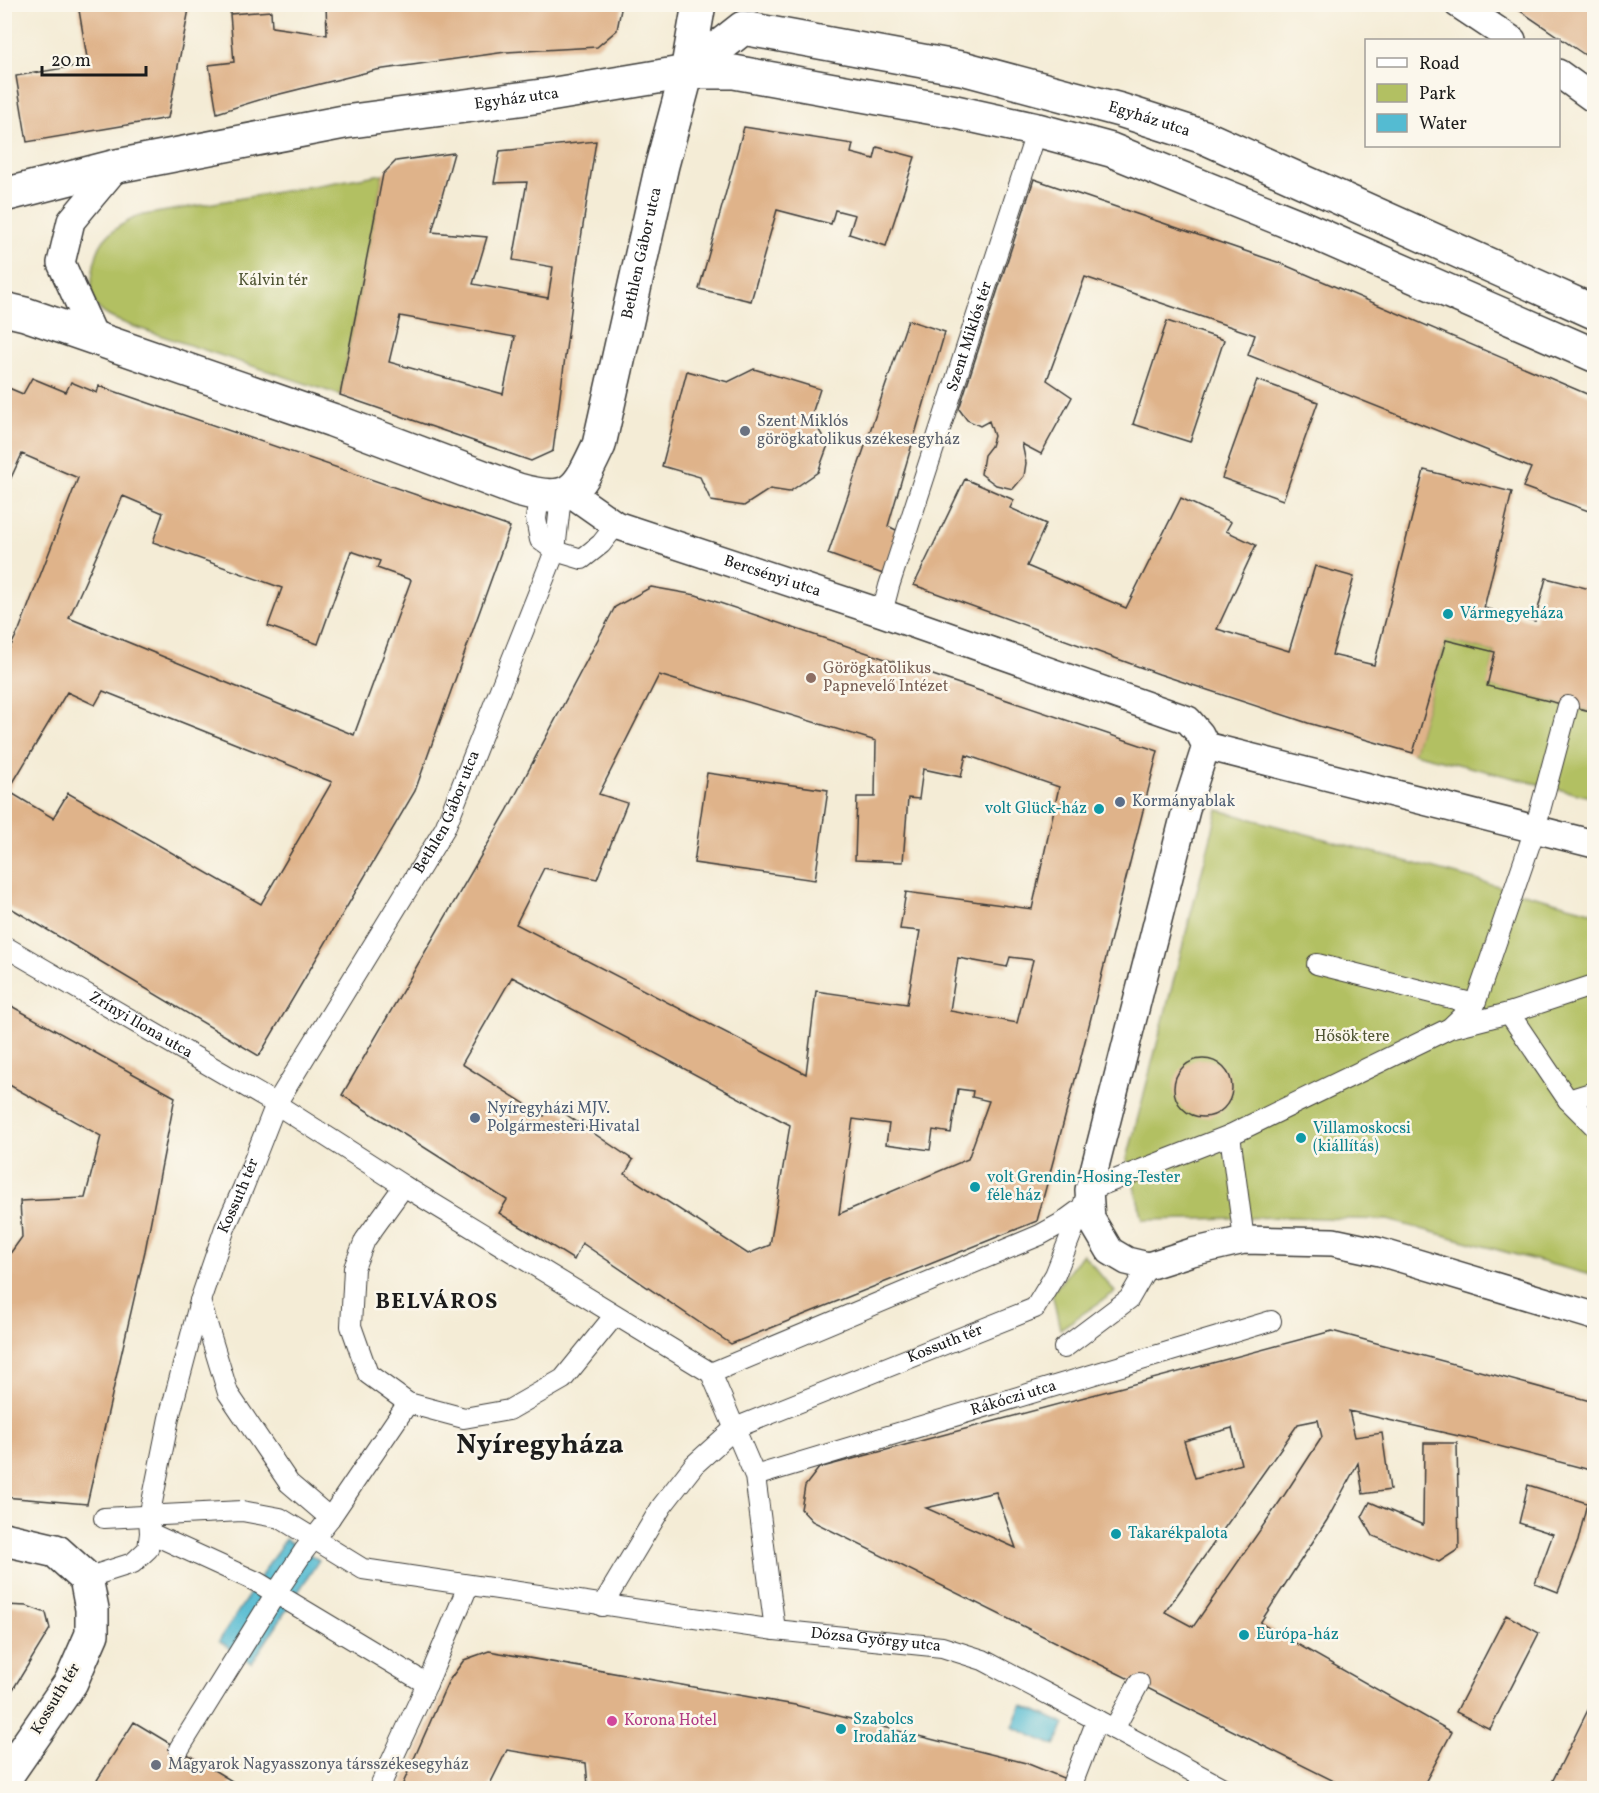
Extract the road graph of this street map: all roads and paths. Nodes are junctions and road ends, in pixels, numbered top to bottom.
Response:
1 (699, 4) edge
2 (1458, 4) edge
3 (1510, 39) edge
4 (687, 72) junction
5 (1560, 74) edge
6 (1594, 99) edge
7 (1037, 130) junction
8 (117, 166) junction
9 (4, 195) edge
10 (4, 309) edge
11 (1594, 312) edge
12 (95, 339) junction
13 (1594, 355) edge
14 (557, 495) junction
15 (616, 525) junction
16 (555, 550) junction
17 (882, 613) junction
18 (1568, 706) dead end
19 (1206, 746) junction
20 (1535, 829) junction
21 (1594, 844) edge
22 (4, 946) edge
23 (1317, 964) dead end
24 (1594, 986) edge
25 (1476, 1004) junction
26 (1509, 1013) junction
27 (1450, 1028) junction
28 (1594, 1092) edge
29 (1568, 1100) junction
30 (276, 1104) junction
31 (1594, 1126) edge
32 (1230, 1134) junction
33 (404, 1186) junction
34 (1086, 1199) junction
35 (1244, 1240) junction
36 (1148, 1266) junction
37 (200, 1301) junction
38 (615, 1314) junction
39 (1594, 1316) edge
40 (1270, 1321) dead end
41 (1064, 1348) dead end
42 (711, 1373) junction
43 (408, 1403) junction
44 (735, 1428) junction
45 (756, 1476) junction
46 (104, 1518) dead end
47 (330, 1518) junction
48 (149, 1525) junction
49 (4, 1539) edge
50 (313, 1540) junction
51 (86, 1578) junction
52 (468, 1586) junction
53 (276, 1593) junction
54 (602, 1606) junction
55 (775, 1630) junction
56 (1139, 1683) dead end
57 (427, 1684) junction
58 (1106, 1724) junction
59 (178, 1749) dead end
60 (4, 1779) edge
61 (1073, 1782) dead end
62 (379, 1788) edge
63 (1223, 1788) edge

1 - 4 street, Bethlen Gábor utca
2 - 3 street
4 - 7 street, Egyház utca
4 - 8 street, Egyház utca
4 - 11 street, Egyház utca
4 - 14 street, Bethlen Gábor utca
5 - 6 street
7 - 13 street, Egyház utca
7 - 17 street, Szent Miklós tér
8 - 9 street
8 - 12 street
10 - 12 street
12 - 14 street, Bercsényi utca
14 - 15 street, Bercsényi utca
14 - 16 street
15 - 16 street
15 - 17 street, Bercsényi utca
16 - 30 street, Bethlen Gábor utca
17 - 19 street, Bercsényi utca
18 - 20 street
19 - 20 street
19 - 34 street
20 - 21 street
20 - 25 street
22 - 30 street, Zrínyi Ilona utca
23 - 25 street
24 - 26 street
25 - 27 street
26 - 27 street
26 - 29 street
27 - 32 street
28 - 29 street
29 - 31 street
30 - 33 street
30 - 37 street, Kossuth tér
32 - 34 street
32 - 35 street
33 - 38 street
33 - 43 street
34 - 36 street
34 - 42 street
34 - 44 street, Kossuth tér
35 - 36 street
35 - 39 street
36 - 41 street
37 - 47 street
37 - 48 street, Kossuth tér
38 - 42 street
38 - 43 street
40 - 45 street, Rákóczi utca
42 - 44 street
43 - 47 street
44 - 45 street
44 - 54 street, Kossuth tér
45 - 55 street
46 - 48 street
47 - 50 street
48 - 50 street
48 - 51 street, Kossuth tér
48 - 53 street
49 - 51 street
50 - 52 street
50 - 53 street
51 - 60 street, Kossuth tér
52 - 54 street, Dózsa György utca
52 - 57 street
53 - 57 street
53 - 59 street
54 - 55 street, Dózsa György utca
55 - 58 street, Dózsa György utca
56 - 58 street
57 - 62 street
58 - 61 street
58 - 63 street, Dózsa György utca

